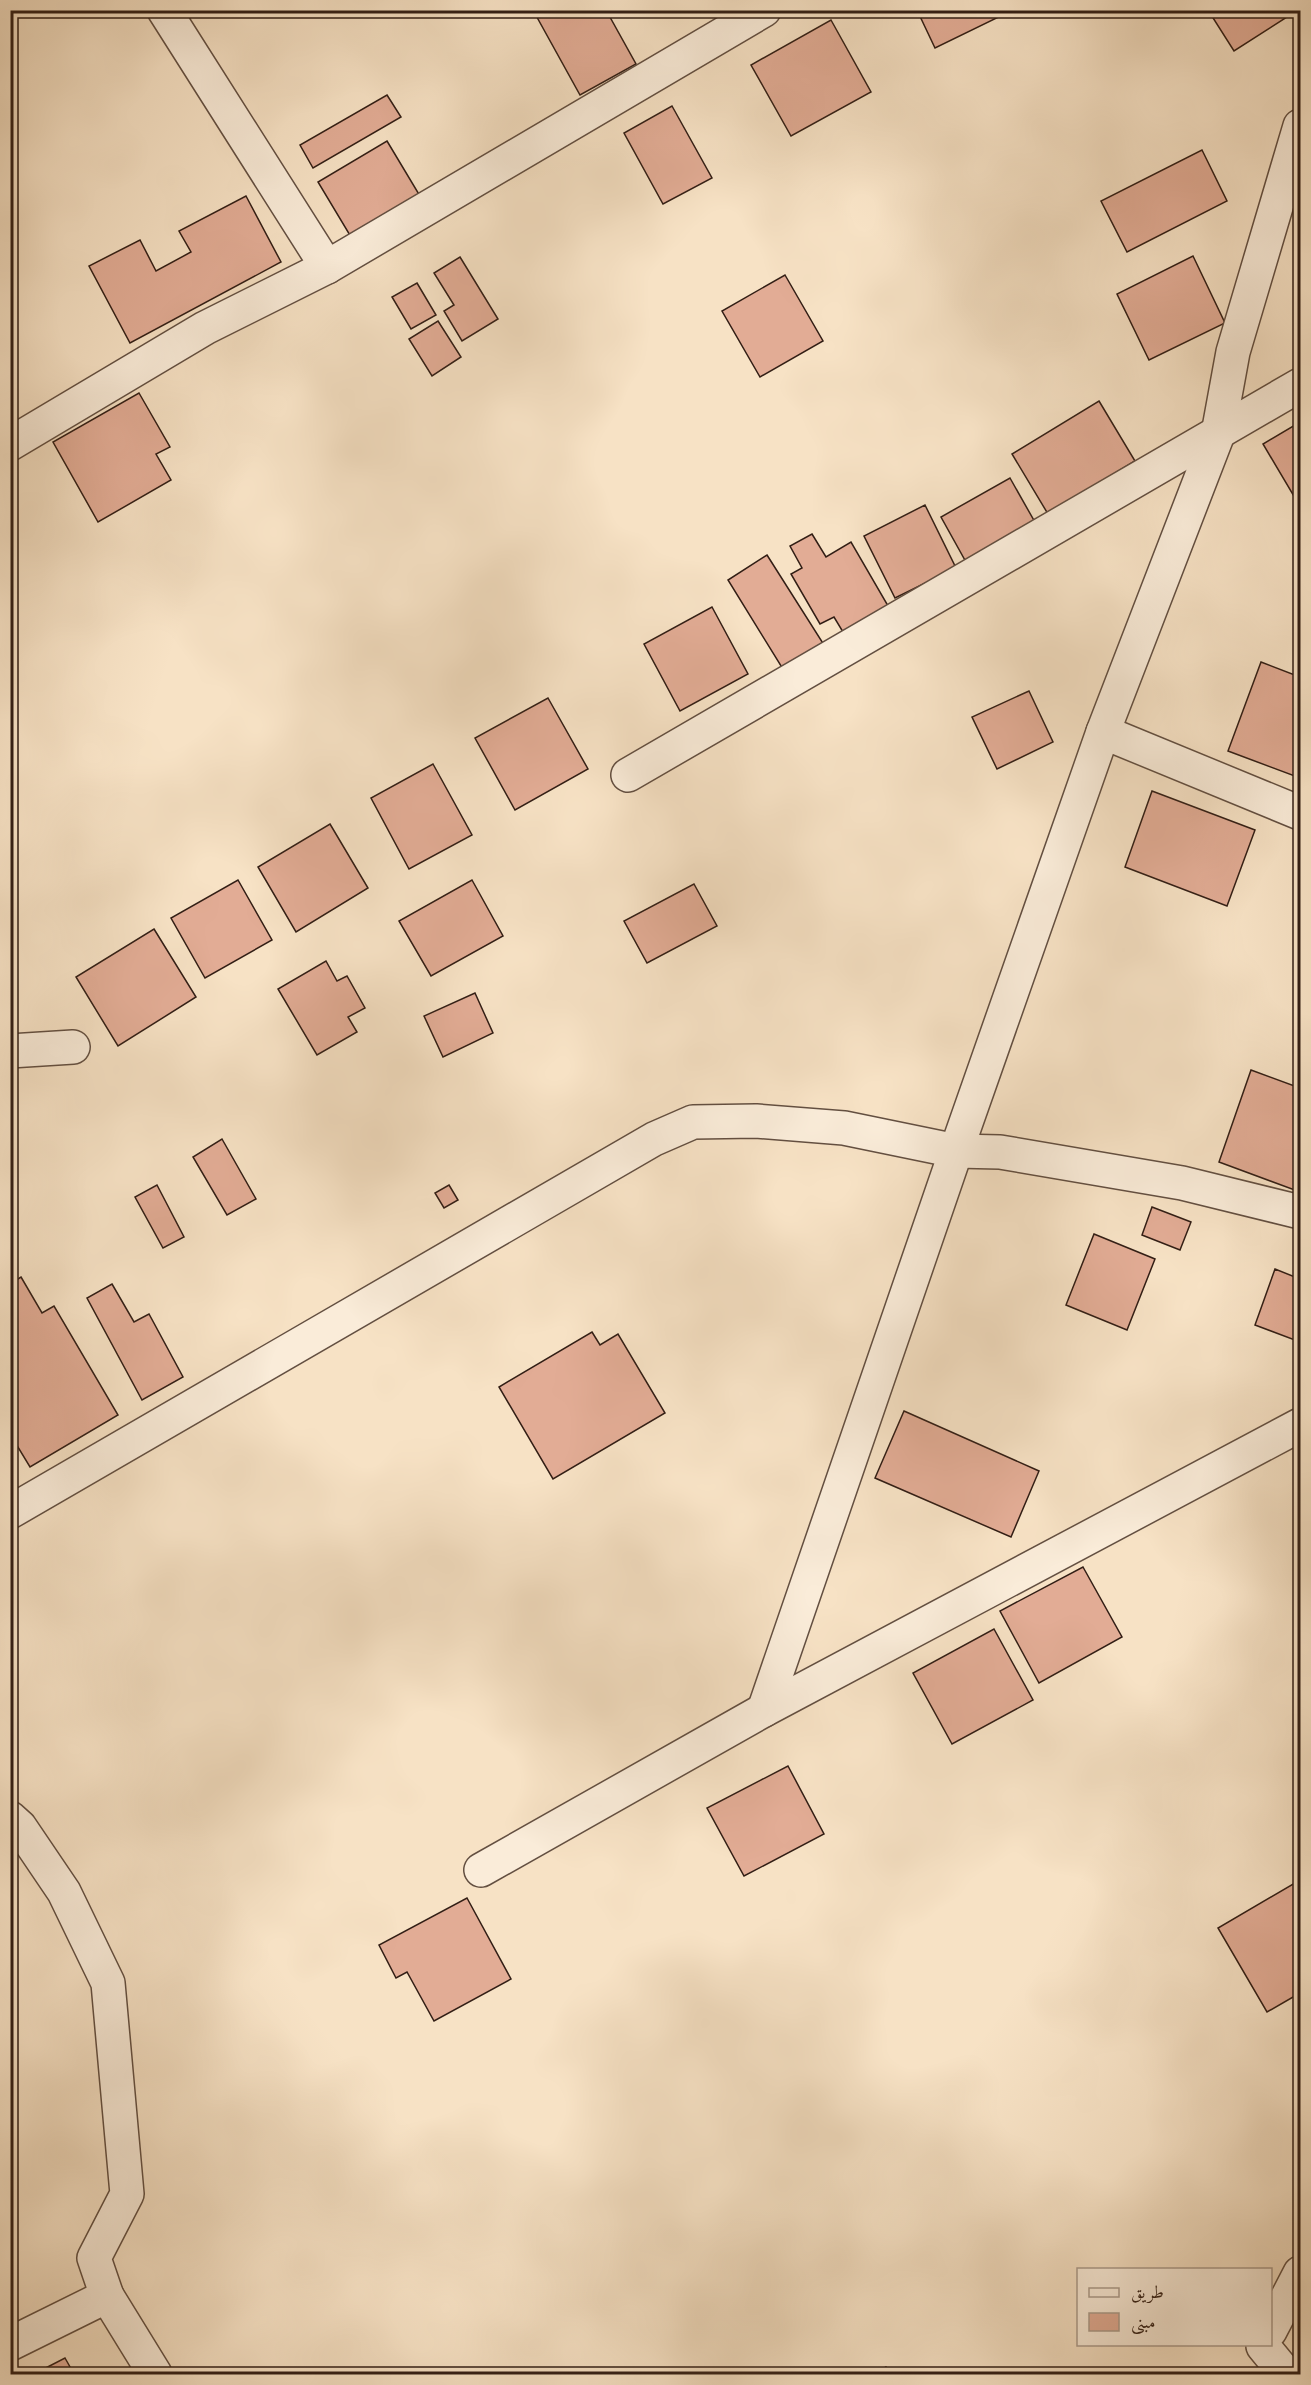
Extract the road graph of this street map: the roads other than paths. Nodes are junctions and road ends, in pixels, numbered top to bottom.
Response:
1 (164, 10) edge
2 (764, 10) edge
3 (1300, 126) edge
4 (327, 267) junction
5 (1300, 385) edge
6 (1218, 434) junction
7 (10, 444) edge
8 (1103, 732) junction
9 (628, 775) dead end
10 (1300, 813) edge
11 (74, 1047) dead end
12 (10, 1050) edge
13 (956, 1151) junction
14 (1300, 1212) edge
15 (1300, 1425) edge
16 (10, 1512) edge
17 (764, 1710) junction
18 (10, 1818) edge
19 (482, 1870) dead end
20 (1300, 2273) edge
21 (107, 2296) junction
22 (1272, 2329) edge
23 (10, 2344) edge
24 (1262, 2349) edge
25 (155, 2374) edge
26 (1286, 2374) edge

1 - 4 street
2 - 4 street
3 - 6 street
4 - 7 street
5 - 6 street
6 - 8 street
6 - 9 street
8 - 10 street
8 - 13 street
11 - 12 street
13 - 14 street
13 - 16 street
13 - 17 street
15 - 17 street
17 - 19 street
18 - 21 street
20 - 22 street
21 - 23 street
21 - 25 street
24 - 26 street

